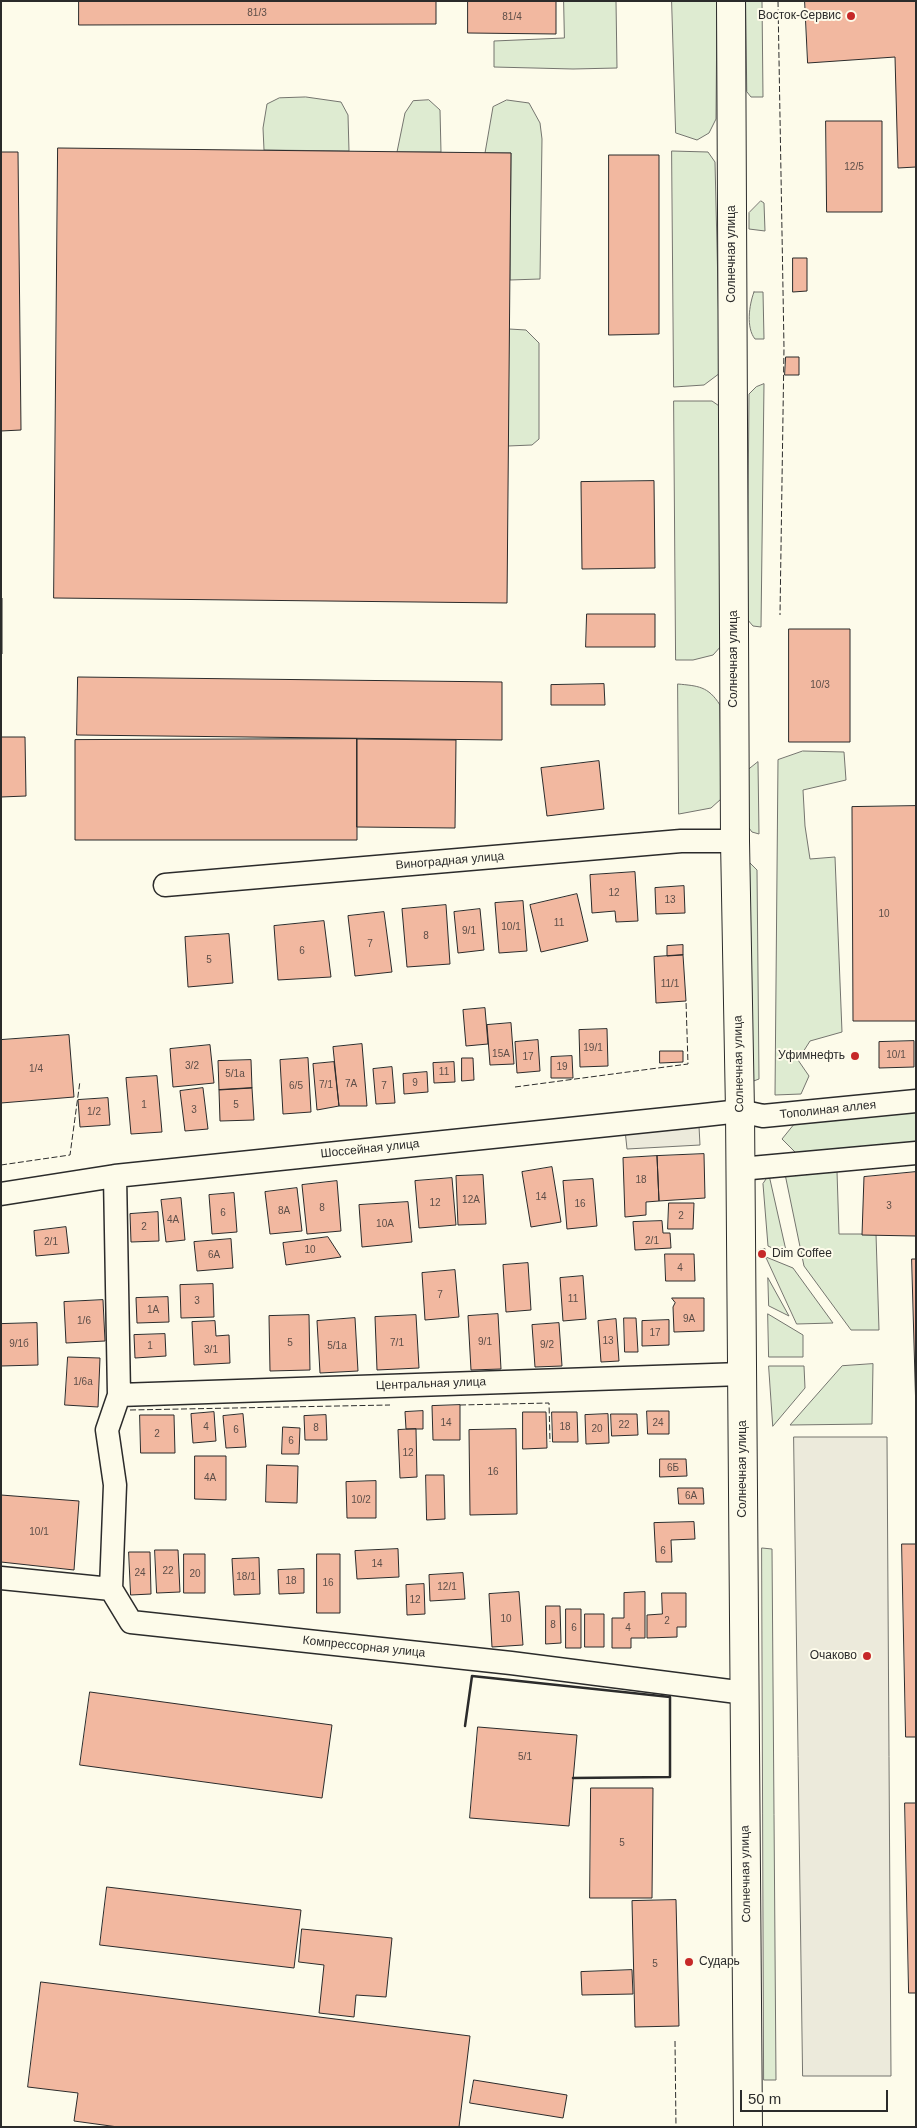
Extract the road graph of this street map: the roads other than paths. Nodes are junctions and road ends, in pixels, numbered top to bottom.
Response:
1 (731, 1) edge
2 (735, 841) junction
3 (165, 885) dead end
4 (916, 1101) edge
5 (740, 1111) junction
6 (916, 1153) edge
7 (740, 1170) junction
8 (115, 1176) junction
9 (1, 1194) edge
10 (742, 1374) junction
11 (119, 1395) junction
12 (1, 1578) edge
13 (111, 1589) junction
14 (745, 1693) junction
15 (748, 2127) edge

1 - 2 main road, Солнечная улица
2 - 3 street, Виноградная улица
2 - 5 main road, Солнечная улица
4 - 5 street, Тополиная аллея
5 - 7 main road, Солнечная улица
5 - 8 street, Шоссейная улица
6 - 7 street
7 - 10 main road, Солнечная улица
8 - 9 street, Шоссейная улица
8 - 11 street
10 - 11 street, Центральная улица
10 - 14 main road, Солнечная улица
11 - 13 street
12 - 13 street
13 - 14 street, Компрессорная улица
14 - 15 main road, Солнечная улица

